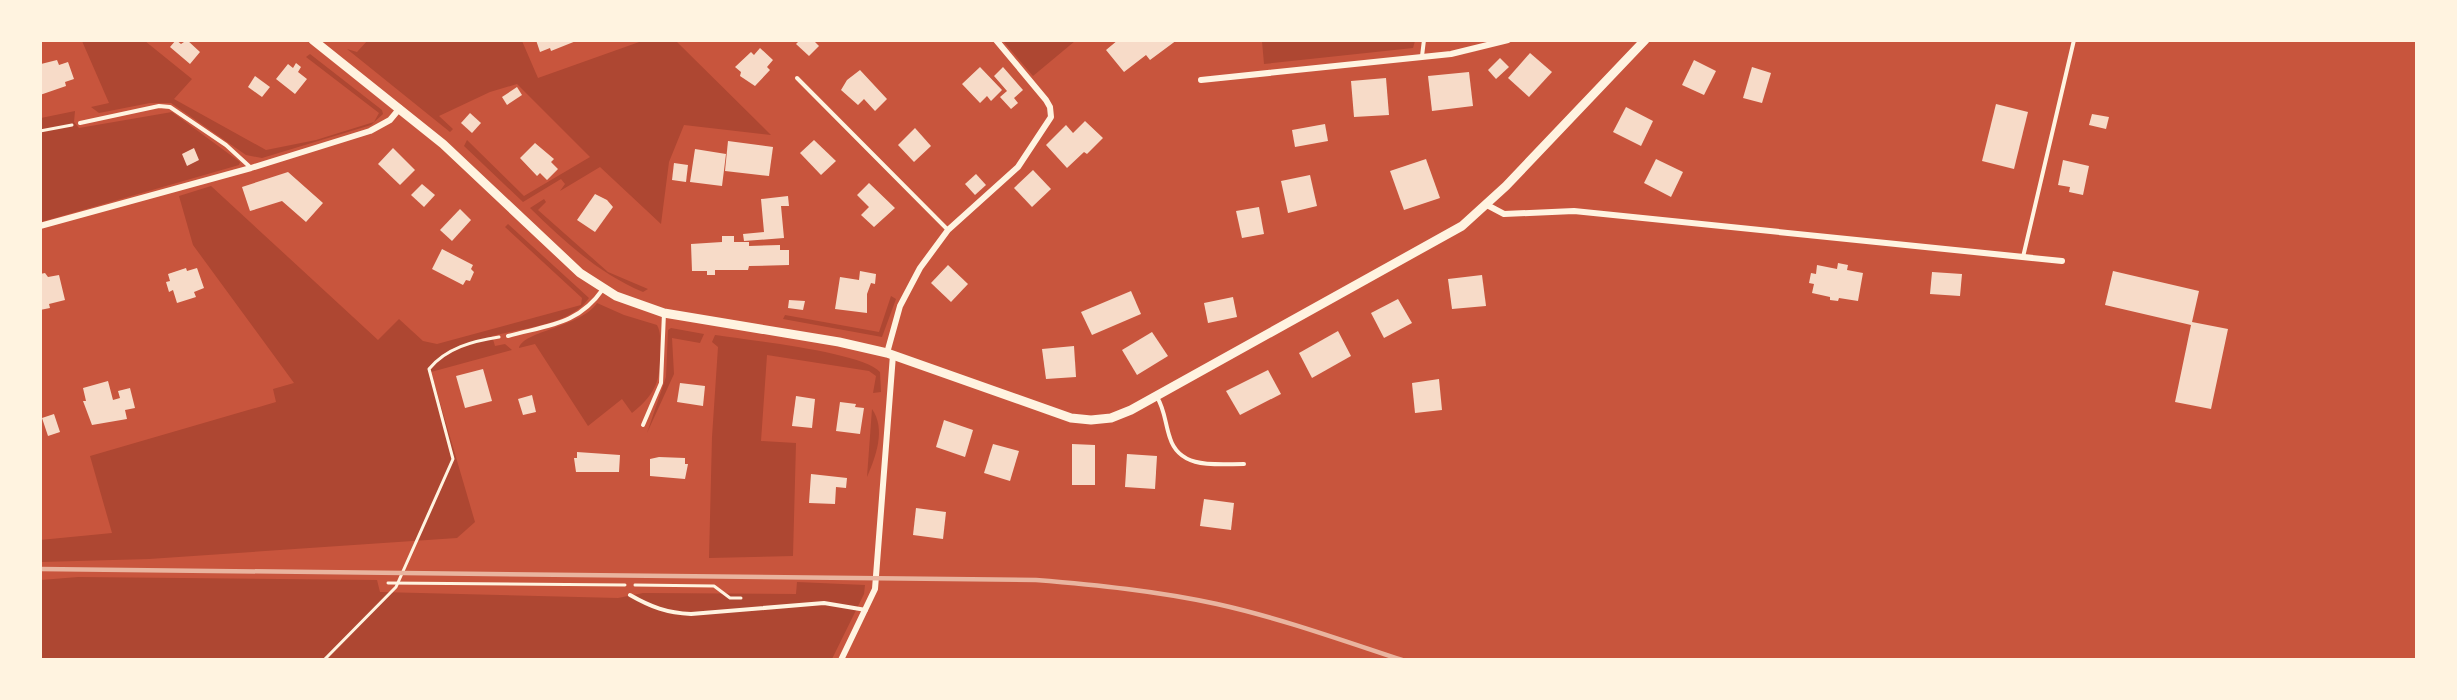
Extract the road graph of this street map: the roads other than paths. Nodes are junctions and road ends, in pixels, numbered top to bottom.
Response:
1 (313, 40) edge
2 (996, 40) edge
3 (1424, 40) edge
4 (1508, 40) edge
5 (1645, 40) edge
6 (2074, 40) edge
7 (1422, 56) junction
8 (798, 78) dead end
9 (1201, 80) dead end
10 (400, 108) junction
11 (80, 123) road end
12 (250, 168) junction
13 (1487, 206) junction
14 (40, 226) edge
15 (948, 230) junction
16 (2023, 257) junction
17 (2062, 261) dead end
18 (603, 289) junction
19 (664, 313) junction
20 (508, 336) road end
21 (890, 354) junction
22 (1156, 397) junction
23 (643, 425) dead end
24 (1244, 464) dead end
25 (630, 595) dead end
26 (866, 610) junction
27 (841, 660) edge

1 - 10 street
2 - 15 street
3 - 7 lane
4 - 7 street
5 - 13 street
6 - 16 lane
7 - 9 street
8 - 15 lane
10 - 12 street
10 - 18 street
11 - 12 lane
12 - 14 street
13 - 16 street
13 - 22 street
15 - 21 street
16 - 17 street
18 - 19 street
18 - 20 lane
19 - 21 street
19 - 23 lane
21 - 22 street
21 - 26 street
22 - 24 lane
25 - 26 lane
26 - 27 street

